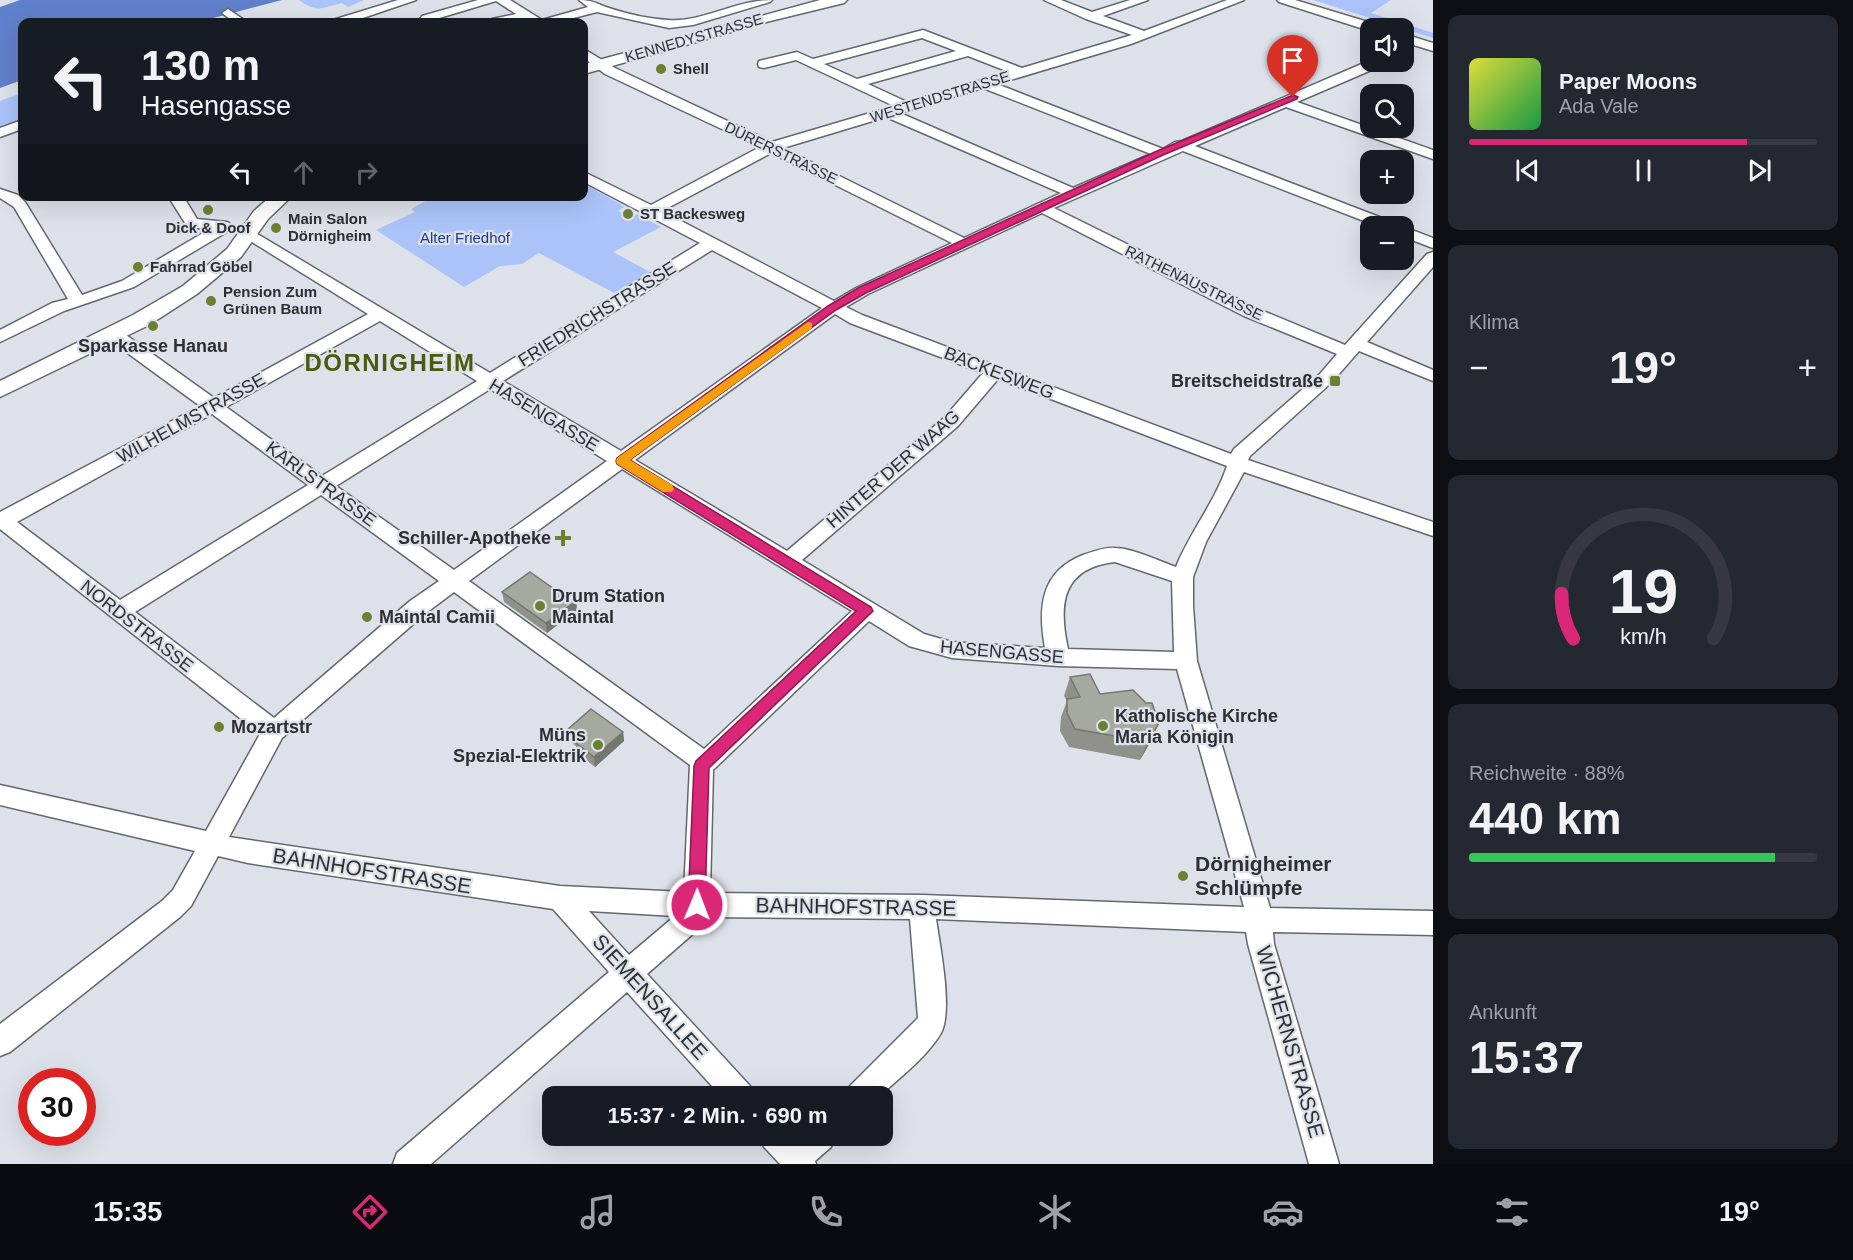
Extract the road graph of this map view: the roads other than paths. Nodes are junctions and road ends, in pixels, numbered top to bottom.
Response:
1 (410, 0) edge
2 (491, 0) edge
3 (502, 0) edge
4 (585, 0) edge
5 (766, 0) edge
6 (839, 0) edge
7 (1050, 0) edge
8 (1142, 0) edge
9 (1238, 0) edge
10 (1283, 0) edge
11 (597, 9) junction
12 (228, 13) dead end
13 (525, 15) junction
14 (1090, 16) junction
15 (235, 18) edge
16 (353, 18) edge
17 (429, 18) edge
18 (513, 18) edge
19 (530, 18) edge
20 (562, 18) edge
21 (1360, 24) edge
22 (1144, 35) junction
23 (967, 52) junction
24 (812, 63) junction
25 (764, 64) dead end
26 (591, 67) edge
27 (1360, 69) edge
28 (1023, 73) junction
29 (856, 83) junction
30 (985, 84) junction
31 (1286, 100) junction
32 (907, 107) junction
33 (888, 113) junction
34 (18, 126) edge
35 (0, 133) edge
36 (18, 137) edge
37 (1180, 145) junction
38 (771, 147) junction
39 (1160, 153) junction
40 (1433, 155) edge
41 (588, 178) edge
42 (1073, 193) junction
43 (0, 194) edge
44 (178, 201) edge
45 (277, 201) edge
46 (1041, 207) junction
47 (649, 212) junction
48 (1364, 216) edge
49 (226, 227) junction
50 (251, 229) junction
51 (1414, 236) edge
52 (963, 243) junction
53 (1433, 243) edge
54 (710, 244) junction
55 (1433, 257) edge
56 (78, 300) junction
57 (832, 308) junction
58 (379, 315) junction
59 (113, 334) junction
60 (0, 337) edge
61 (1352, 348) junction
62 (995, 371) junction
63 (1433, 376) edge
64 (488, 382) junction
65 (0, 390) edge
66 (213, 405) junction
67 (622, 461) junction
68 (1237, 463) junction
69 (322, 485) junction
70 (1, 520) edge
71 (1433, 529) edge
72 (787, 562) junction
73 (1183, 577) junction
74 (455, 580) junction
75 (866, 611) junction
76 (118, 612) junction
77 (1058, 657) junction
78 (1186, 661) junction
79 (274, 731) junction
80 (704, 762) junction
81 (0, 795) edge
82 (213, 845) junction
83 (560, 898) junction
84 (697, 905) junction
85 (922, 907) junction
86 (1258, 920) junction
87 (1433, 923) edge
88 (629, 973) junction
89 (0, 1042) edge
90 (731, 1086) edge
91 (870, 1086) edge
92 (784, 1146) edge
93 (811, 1146) edge
94 (798, 1161) edge
95 (408, 1164) edge
96 (1324, 1164) edge

1 - 16 street
2 - 17 street
3 - 13 street
4 - 11 street
5 - 11 street
6 - 26 main road, KENNEDYSTRASSE
7 - 14 street
8 - 14 street
9 - 22 street, WESTENDSTRASSE
10 - 21 street
11 - 20 street
12 - 15 street
13 - 18 street
13 - 19 street
14 - 22 street
22 - 28 street, WESTENDSTRASSE
23 - 24 street
23 - 28 street
23 - 29 street
24 - 25 street
24 - 29 street
26 - 38 street, DÜRERSTRASSE
27 - 31 street
28 - 30 street, WESTENDSTRASSE
29 - 32 street
30 - 32 street, WESTENDSTRASSE
30 - 39 street
31 - 37 street
31 - 40 street
32 - 33 street, WESTENDSTRASSE
33 - 38 street, WESTENDSTRASSE
33 - 42 street
34 - 35 street
35 - 36 street
37 - 39 street
37 - 48 street
38 - 47 street, WESTENDSTRASSE
38 - 52 street, DÜRERSTRASSE
39 - 42 street
41 - 47 street, BACKESWEG
42 - 46 street
43 - 56 street
44 - 49 street
45 - 50 main road
46 - 52 street
46 - 61 street, RATHENAUSTRASSE
47 - 54 street, BACKESWEG
49 - 50 street
49 - 56 street
50 - 58 street, HASENGASSE
50 - 59 main road
51 - 53 street
52 - 57 street
54 - 57 street, BACKESWEG
54 - 64 street, FRIEDRICHSTRASSE
55 - 61 street
56 - 60 street
57 - 62 street, BACKESWEG
57 - 67 street
58 - 64 street, HASENGASSE
58 - 66 street, WILHELMSTRASSE
59 - 65 main road
59 - 66 street, KARLSTRASSE
61 - 63 street, RATHENAUSTRASSE
61 - 68 street
62 - 68 street, BACKESWEG
62 - 72 street, HINTER DER WAAG
64 - 67 street, HASENGASSE
64 - 69 street, FRIEDRICHSTRASSE
66 - 69 street, KARLSTRASSE
66 - 70 street, WILHELMSTRASSE
67 - 72 street, HASENGASSE
67 - 74 street
68 - 71 street, BACKESWEG
68 - 73 street, WICHERNSTRASSE
69 - 74 street, KARLSTRASSE
69 - 76 street, FRIEDRICHSTRASSE
70 - 76 street, NORDSTRASSE
72 - 75 street, HASENGASSE
73 - 77 street
73 - 78 street, WICHERNSTRASSE
74 - 79 street
74 - 80 street, KARLSTRASSE
75 - 77 street, HASENGASSE
75 - 80 street
76 - 79 street, NORDSTRASSE
77 - 78 street, HASENGASSE
78 - 86 street, WICHERNSTRASSE
79 - 82 street
80 - 84 street
81 - 82 street, BAHNHOFSTRASSE
82 - 83 street, BAHNHOFSTRASSE
82 - 89 street
83 - 84 street, BAHNHOFSTRASSE
83 - 88 street, SIEMENSALLEE
84 - 85 street, BAHNHOFSTRASSE
84 - 88 street
85 - 86 street, BAHNHOFSTRASSE
85 - 91 street
86 - 87 street, BAHNHOFSTRASSE
86 - 96 street, WICHERNSTRASSE
88 - 90 street, SIEMENSALLEE
88 - 95 street
92 - 94 street
93 - 94 street

